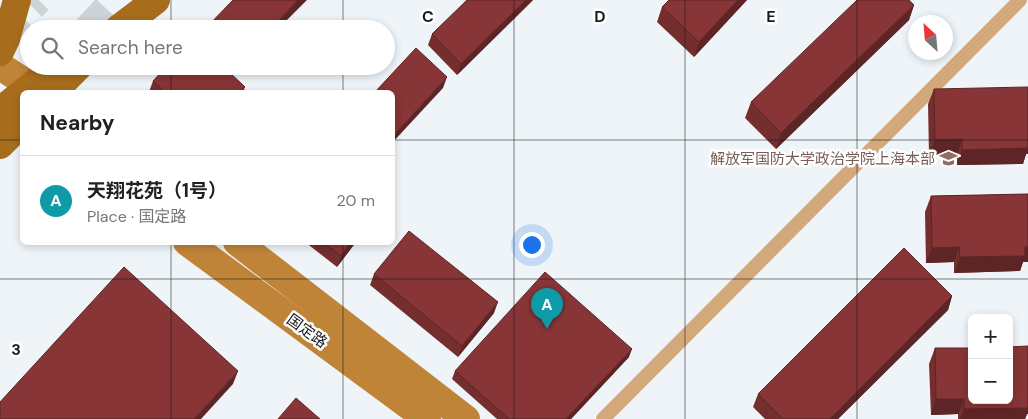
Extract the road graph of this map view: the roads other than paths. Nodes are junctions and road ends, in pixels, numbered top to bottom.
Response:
1 (17, 0) edge
2 (156, 0) edge
3 (1020, 0) edge
4 (131, 20) edge
5 (0, 52) edge
6 (0, 66) edge
7 (50, 75) edge
8 (65, 75) edge
9 (40, 90) edge
10 (20, 105) edge
11 (10, 113) edge
12 (0, 145) edge
13 (191, 245) edge
14 (241, 245) edge
15 (427, 419) edge
16 (466, 419) edge
17 (603, 419) edge

1 - 5 main road
2 - 4 main road
3 - 17 lane
6 - 9 street
7 - 9 main road
8 - 9 main road
10 - 11 main road
11 - 12 main road
13 - 15 street, 国定路
14 - 16 street, 国定路

